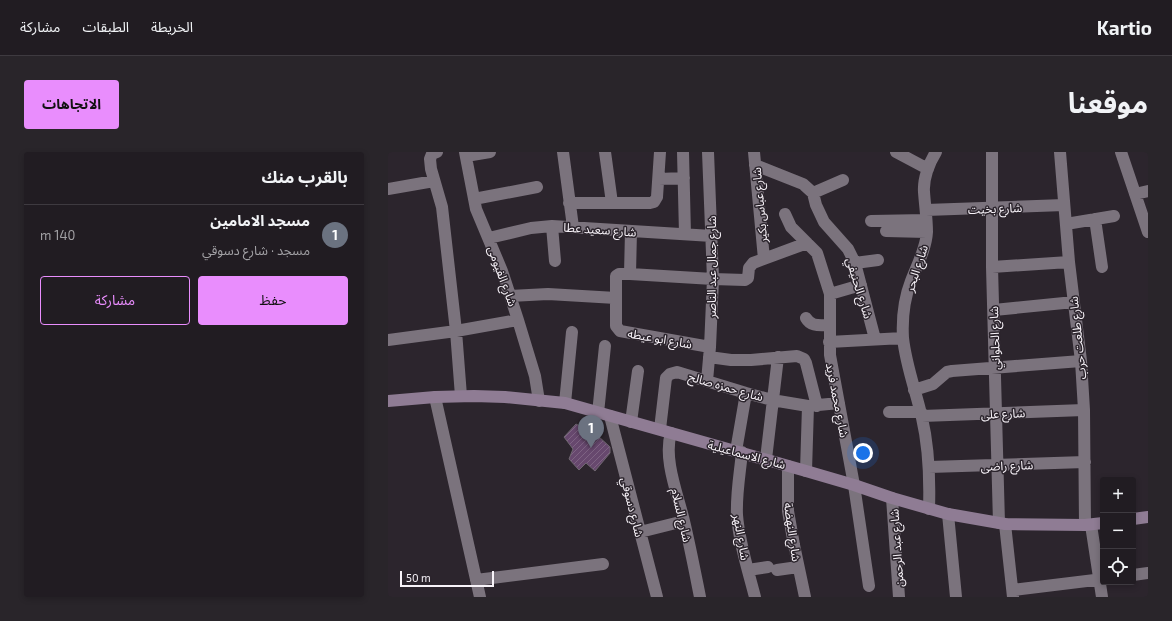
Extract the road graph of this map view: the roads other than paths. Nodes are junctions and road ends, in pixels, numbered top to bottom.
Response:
1 (437, 152) edge
2 (490, 152) edge
3 (562, 152) edge
4 (605, 152) edge
5 (660, 152) edge
6 (683, 152) edge
7 (708, 152) edge
8 (754, 152) edge
9 (896, 152) edge
10 (936, 152) edge
11 (992, 152) edge
12 (1060, 152) edge
13 (1121, 152) edge
14 (465, 154) edge
15 (755, 166) junction
16 (928, 170) junction
17 (684, 178) junction
18 (659, 179) junction
19 (843, 180) dead end
20 (434, 181) junction
21 (537, 187) dead end
22 (388, 188) edge
23 (1148, 191) edge
24 (813, 193) junction
25 (1135, 194) junction
26 (474, 199) junction
27 (569, 203) junction
28 (612, 203) junction
29 (1064, 205) junction
30 (992, 208) junction
31 (785, 214) dead end
32 (1114, 216) dead end
33 (1094, 219) junction
34 (870, 220) dead end
35 (926, 221) junction
36 (1066, 224) junction
37 (552, 226) junction
38 (572, 227) junction
39 (631, 231) junction
40 (886, 231) dead end
41 (1148, 232) edge
42 (685, 234) junction
43 (712, 236) junction
44 (489, 238) junction
45 (807, 243) junction
46 (764, 259) junction
47 (878, 260) dead end
48 (555, 261) dead end
49 (1069, 262) junction
50 (855, 263) junction
51 (992, 267) junction
52 (1102, 267) dead end
53 (630, 274) junction
54 (713, 279) junction
55 (860, 285) junction
56 (830, 294) junction
57 (510, 296) junction
58 (616, 298) junction
59 (1074, 302) junction
60 (994, 310) junction
61 (806, 318) dead end
62 (518, 320) junction
63 (829, 325) junction
64 (456, 331) junction
65 (572, 332) dead end
66 (903, 338) junction
67 (875, 339) junction
68 (388, 340) edge
69 (829, 342) junction
70 (605, 346) dead end
71 (710, 352) junction
72 (778, 357) junction
73 (1081, 361) junction
74 (995, 367) junction
75 (638, 371) dead end
76 (707, 381) junction
77 (914, 390) junction
78 (746, 393) junction
79 (461, 396) junction
80 (435, 397) junction
81 (388, 400) edge
82 (772, 400) junction
83 (539, 401) junction
84 (565, 403) junction
85 (839, 403) junction
86 (812, 406) junction
87 (1084, 410) junction
88 (889, 412) dead end
89 (598, 413) junction
90 (921, 414) junction
91 (996, 414) junction
92 (610, 416) junction
93 (631, 422) junction
94 (665, 431) junction
95 (739, 451) junction
96 (766, 459) junction
97 (1085, 462) junction
98 (997, 465) junction
99 (788, 466) junction
100 (929, 467) junction
101 (806, 471) junction
102 (854, 485) junction
103 (892, 498) junction
104 (930, 509) junction
105 (948, 514) junction
106 (1148, 517) edge
107 (1136, 519) edge
108 (684, 521) junction
109 (1002, 523) junction
110 (1093, 525) edge
111 (640, 532) junction
112 (603, 564) dead end
113 (798, 567) junction
114 (1100, 567) edge
115 (748, 570) junction
116 (1148, 573) edge
117 (1136, 575) edge
118 (1100, 579) edge
119 (476, 580) junction
120 (1102, 585) edge
121 (869, 586) dead end
122 (1013, 594) edge
123 (480, 597) edge
124 (657, 597) edge
125 (700, 597) edge
126 (754, 597) edge
127 (805, 597) edge
128 (899, 597) edge
129 (956, 597) edge
130 (1102, 597) edge

1 - 20 street
2 - 14 street
3 - 27 street
4 - 28 street
5 - 18 street
6 - 17 street
7 - 43 street, شارع جمال عبد الناصر
8 - 15 street, شارع عباس بكير
9 - 16 street
10 - 16 street, شارع البحر
11 - 30 street, شارع الحلواني
12 - 29 street, شارع طلعت حرب
13 - 25 street
14 - 26 street, شارع الفيومى
15 - 24 street
15 - 46 street, شارع عباس بكير
16 - 35 street, شارع البحر
17 - 18 street
17 - 42 street
18 - 28 street
19 - 24 street
20 - 22 street
20 - 64 street
21 - 26 street
23 - 25 street
24 - 50 street, شارع الحنيفي
25 - 41 street
26 - 44 street, شارع الفيومى
27 - 28 street
27 - 38 street
29 - 30 street, شارع بخيت
29 - 36 street, شارع طلعت حرب
30 - 35 street, شارع بخيت
30 - 51 street, شارع الحلواني
31 - 45 street, شارع محمد فريد
32 - 33 street
33 - 36 street
33 - 52 street
34 - 35 street
35 - 40 street
35 - 66 street, شارع البحر
36 - 49 street, شارع طلعت حرب
37 - 38 street, شارع سعيد عطا
37 - 44 street, شارع سعيد عطا
37 - 48 street
38 - 39 street, شارع سعيد عطا
39 - 42 street, شارع سعيد عطا
39 - 53 street
42 - 43 street, شارع سعيد عطا
43 - 54 street, شارع جمال عبد الناصر
44 - 57 street, شارع الفيومى
45 - 46 street
45 - 56 street, شارع محمد فريد
46 - 54 street
47 - 50 street
49 - 51 street
49 - 59 street, شارع طلعت حرب
50 - 55 street, شارع الحنيفي
51 - 60 street, شارع الحلواني
53 - 54 street
53 - 58 street, شارع ابو عيطه
54 - 71 street, شارع جمال عبد الناصر
55 - 56 street
55 - 67 street, شارع الحنيفي
56 - 63 street, شارع محمد فريد
57 - 58 street
57 - 62 street, شارع الفيومى
58 - 71 street, شارع ابو عيطه
59 - 60 street
59 - 73 street, شارع طلعت حرب
60 - 74 street, شارع الحلواني
61 - 63 street
62 - 64 street
62 - 83 street, شارع الفيومى
63 - 69 street, شارع محمد فريد
64 - 68 street
64 - 79 street
65 - 84 street
66 - 67 street
66 - 77 street, شارع البحر
67 - 69 street
69 - 85 street, شارع محمد فريد
70 - 89 street
71 - 72 street, شارع ابو عيطه
71 - 76 street, شارع جمال عبد الناصر
72 - 82 street
72 - 86 street, شارع ابو عيطه
73 - 74 street
73 - 87 street, شارع طلعت حرب
74 - 77 street
74 - 91 street, شارع الحلواني
75 - 93 street
76 - 78 street, شارع حمزه صالح
76 - 94 street, شارع حمزه صالح
77 - 90 street, شارع البحر
78 - 82 street, شارع حمزه صالح
78 - 95 street, شارع النهر
79 - 80 street, شارع الاسماعيلية
79 - 83 street, شارع الاسماعيلية
80 - 81 street, شارع الاسماعيلية
80 - 119 street
82 - 86 street, شارع حمزه صالح
82 - 96 street
83 - 84 street, شارع الاسماعيلية
84 - 89 street, شارع الاسماعيلية
85 - 86 street, شارع حمزه صالح
85 - 102 street, شارع محمد فريد
86 - 101 street
87 - 91 street, شارع على
87 - 97 street, شارع طلعت حرب
88 - 90 street, شارع على
89 - 92 street, شارع الاسماعيلية
90 - 91 street, شارع على
90 - 100 street, شارع البحر
91 - 98 street, شارع الحلواني
92 - 93 street, شارع الاسماعيلية
92 - 111 street, شارع دسوقي
93 - 94 street, شارع الاسماعيلية
94 - 95 street, شارع الاسماعيلية
94 - 108 street, شارع السلام
95 - 96 street, شارع الاسماعيلية
95 - 115 street, شارع النهر
96 - 99 street, شارع الاسماعيلية
97 - 98 street, شارع راضى
97 - 110 street, شارع طلعت حرب
98 - 100 street, شارع راضى
98 - 109 street, شارع الحلواني
99 - 101 street, شارع الاسماعيلية
99 - 113 street, شارع النهضة
100 - 104 street, شارع البحر
101 - 102 street, شارع الاسماعيلية
102 - 103 street, شارع الاسماعيلية
102 - 121 street, شارع محمد فريد
103 - 104 street, شارع الاسماعيلية
103 - 128 street, شارع عبد الرحمن
104 - 105 street, شارع الاسماعيلية
105 - 109 street, شارع الاسماعيلية
105 - 129 street
106 - 107 street
108 - 111 street
108 - 125 street, شارع السلام
109 - 110 street, شارع الاسماعيلية
109 - 122 street, شارع الحلواني
110 - 114 street, شارع طلعت حرب
111 - 124 street, شارع دسوقي
112 - 119 street
113 - 115 street
113 - 127 street, شارع النهضة
115 - 126 street, شارع النهر
116 - 117 street
118 - 122 street
119 - 123 street
120 - 130 street, شارع طلعت حرب

